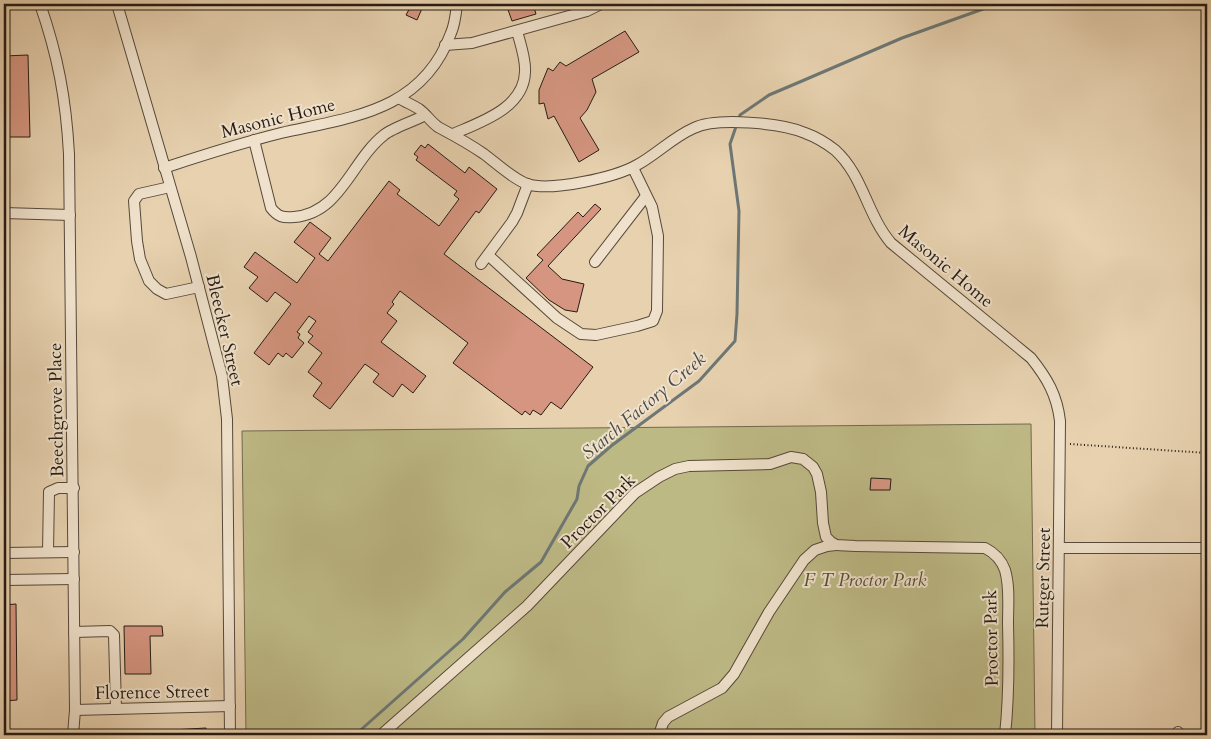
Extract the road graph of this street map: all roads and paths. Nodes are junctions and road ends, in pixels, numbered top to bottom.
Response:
1 (40, 4) edge
2 (116, 4) edge
3 (458, 4) edge
4 (601, 4) edge
5 (517, 31) junction
6 (445, 45) junction
7 (399, 98) junction
8 (426, 115) junction
9 (453, 134) junction
10 (254, 140) junction
11 (164, 168) junction
12 (633, 168) junction
13 (528, 184) junction
14 (170, 186) junction
15 (646, 196) junction
16 (4, 213) edge
17 (70, 215) junction
18 (595, 262) dead end
19 (199, 287) junction
20 (1060, 421) joint
21 (1060, 443) junction
22 (1207, 453) edge
23 (74, 488) junction
24 (836, 545) junction
25 (1059, 548) junction
26 (1207, 548) edge
27 (48, 552) junction
28 (74, 552) junction
29 (4, 553) edge
30 (74, 579) junction
31 (4, 580) edge
32 (74, 632) junction
33 (230, 706) junction
34 (116, 709) junction
35 (75, 710) junction
36 (73, 735) edge
37 (230, 735) edge
38 (381, 735) edge
39 (659, 735) edge
40 (1005, 735) edge
41 (1058, 735) edge

1 - 17 street, Beechgrove Place
2 - 11 street, Bleecker Street
3 - 6 street, Masonic Home
4 - 5 street
5 - 6 street
5 - 9 street
6 - 7 street, Masonic Home
7 - 8 street
7 - 10 street, Masonic Home
8 - 9 street
8 - 10 street
9 - 13 street
10 - 11 street, Masonic Home
11 - 14 street, Bleecker Street
12 - 13 street, Masonic Home
12 - 15 street
12 - 20 street, Masonic Home
13 - 15 street
14 - 19 street, Bleecker Street
14 - 19 street
15 - 18 street
16 - 17 street
17 - 23 street, Beechgrove Place
19 - 33 street, Bleecker Street
20 - 21 street, Rutger Street
21 - 22 path
21 - 25 street, Rutger Street
23 - 27 street
23 - 28 street, Beechgrove Place
24 - 38 street, Proctor Park
24 - 39 street, Proctor Park
24 - 40 street, Proctor Park
25 - 26 street
25 - 41 street, Rutger Street
27 - 28 street
27 - 29 street
28 - 30 street, Beechgrove Place
30 - 31 street
30 - 32 street, Beechgrove Place
32 - 34 street
32 - 35 street, Beechgrove Place
33 - 34 street, Florence Street
33 - 37 street, Bleecker Street
34 - 35 street, Florence Street
35 - 36 street, Beechgrove Place

